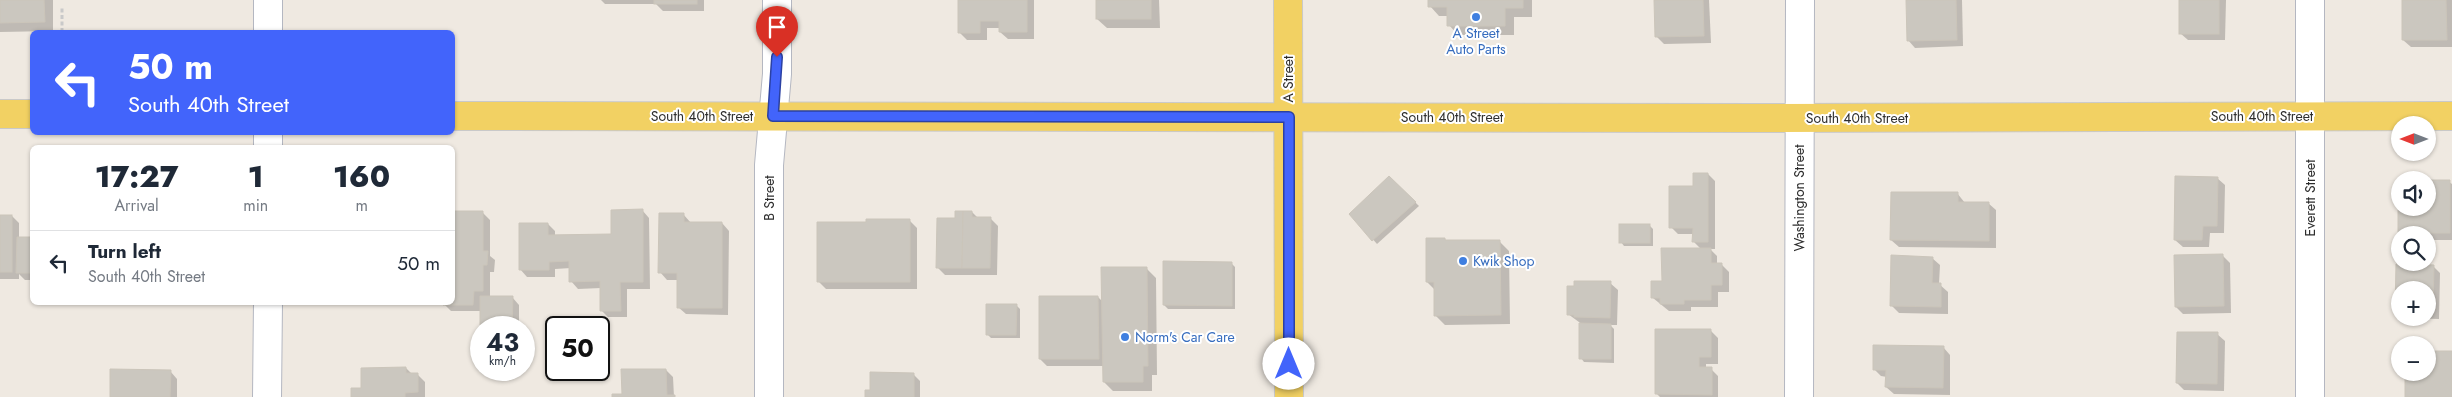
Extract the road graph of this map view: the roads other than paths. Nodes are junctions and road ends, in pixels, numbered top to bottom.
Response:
1 (268, 0) edge
2 (777, 0) edge
3 (1288, 0) edge
4 (1800, 0) edge
5 (2310, 0) edge
6 (268, 30) edge
7 (0, 114) edge
8 (30, 114) edge
9 (455, 116) edge
10 (773, 116) junction
11 (2310, 116) junction
12 (2452, 116) edge
13 (1289, 117) junction
14 (1800, 118) junction
15 (268, 305) edge
16 (268, 397) edge
17 (769, 397) edge
18 (1289, 397) edge
19 (1798, 397) edge
20 (2310, 397) edge

1 - 6 street
2 - 10 street, B Street
3 - 13 main road, A Street
4 - 14 street, Washington Street
5 - 11 street, Everett Street
7 - 8 main road
9 - 10 main road, South 40th Street
10 - 13 main road, South 40th Street
10 - 17 street, B Street
11 - 12 main road, South 40th Street
11 - 14 main road, South 40th Street
11 - 20 street, Everett Street
13 - 14 main road, South 40th Street
13 - 18 main road, A Street
14 - 19 street, Washington Street
15 - 16 street

